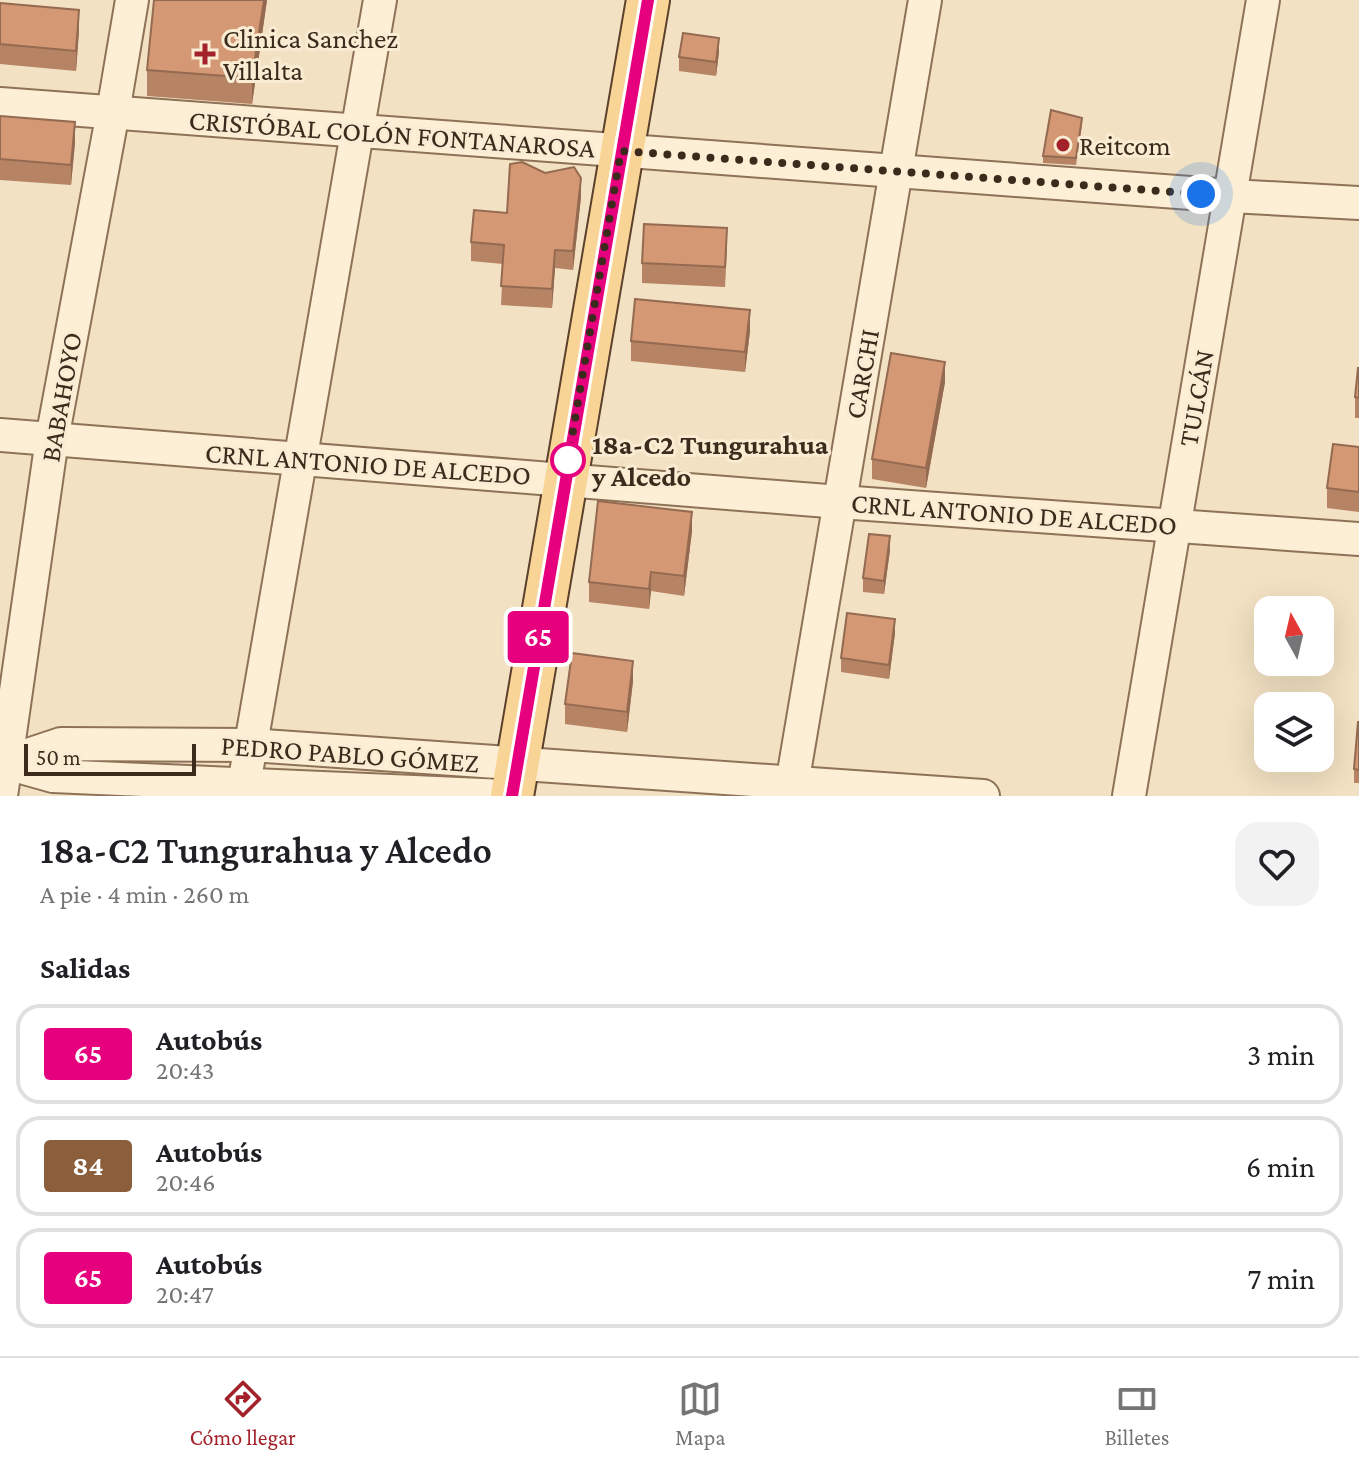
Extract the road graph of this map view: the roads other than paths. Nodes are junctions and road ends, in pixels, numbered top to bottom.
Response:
1 (132, 0) edge
2 (380, 0) edge
3 (648, 0) edge
4 (925, 0) edge
5 (1263, 0) edge
6 (0, 104) edge
7 (113, 112) junction
8 (358, 131) junction
9 (621, 151) junction
10 (896, 170) junction
11 (1231, 196) junction
12 (1359, 203) edge
13 (0, 435) edge
14 (52, 439) junction
15 (301, 459) junction
16 (565, 478) junction
17 (840, 502) junction
18 (1175, 525) junction
19 (1359, 539) edge
20 (251, 745) junction
21 (4, 762) edge
22 (512, 786) edge
23 (243, 789) edge
24 (791, 790) edge
25 (1, 796) edge
26 (983, 796) edge
27 (1129, 796) edge

1 - 7 street, BABAHOYO
2 - 8 street
3 - 9 main road
4 - 10 street, CARCHI
5 - 11 street, TULCÁN
6 - 7 street, CRISTÓBAL COLÓN FONTANAROSA
7 - 8 street, CRISTÓBAL COLÓN FONTANAROSA
7 - 14 street, BABAHOYO
8 - 9 street, CRISTÓBAL COLÓN FONTANAROSA
8 - 15 street
9 - 10 street, CRISTÓBAL COLÓN FONTANAROSA
9 - 16 main road
10 - 11 street, CRISTÓBAL COLÓN FONTANAROSA
10 - 17 street, CARCHI
11 - 12 street, CRISTÓBAL COLÓN FONTANAROSA
11 - 18 street, TULCÁN
13 - 14 street, CRNL ANTONIO DE ALCEDO
14 - 15 street, CRNL ANTONIO DE ALCEDO
14 - 21 street, BABAHOYO
15 - 16 street, CRNL ANTONIO DE ALCEDO
15 - 20 street
16 - 17 street, CRNL ANTONIO DE ALCEDO
16 - 22 main road
17 - 18 street, CRNL ANTONIO DE ALCEDO
17 - 24 street, CARCHI
18 - 19 street, CRNL ANTONIO DE ALCEDO
18 - 27 street, TULCÁN
20 - 21 street, PEDRO PABLO GÓMEZ
20 - 22 street, PEDRO PABLO GÓMEZ
20 - 23 street
21 - 23 street, PEDRO PABLO GÓMEZ
21 - 25 street, BABAHOYO
22 - 23 street, PEDRO PABLO GÓMEZ
22 - 24 street, PEDRO PABLO GÓMEZ
24 - 26 street, PEDRO PABLO GÓMEZ

